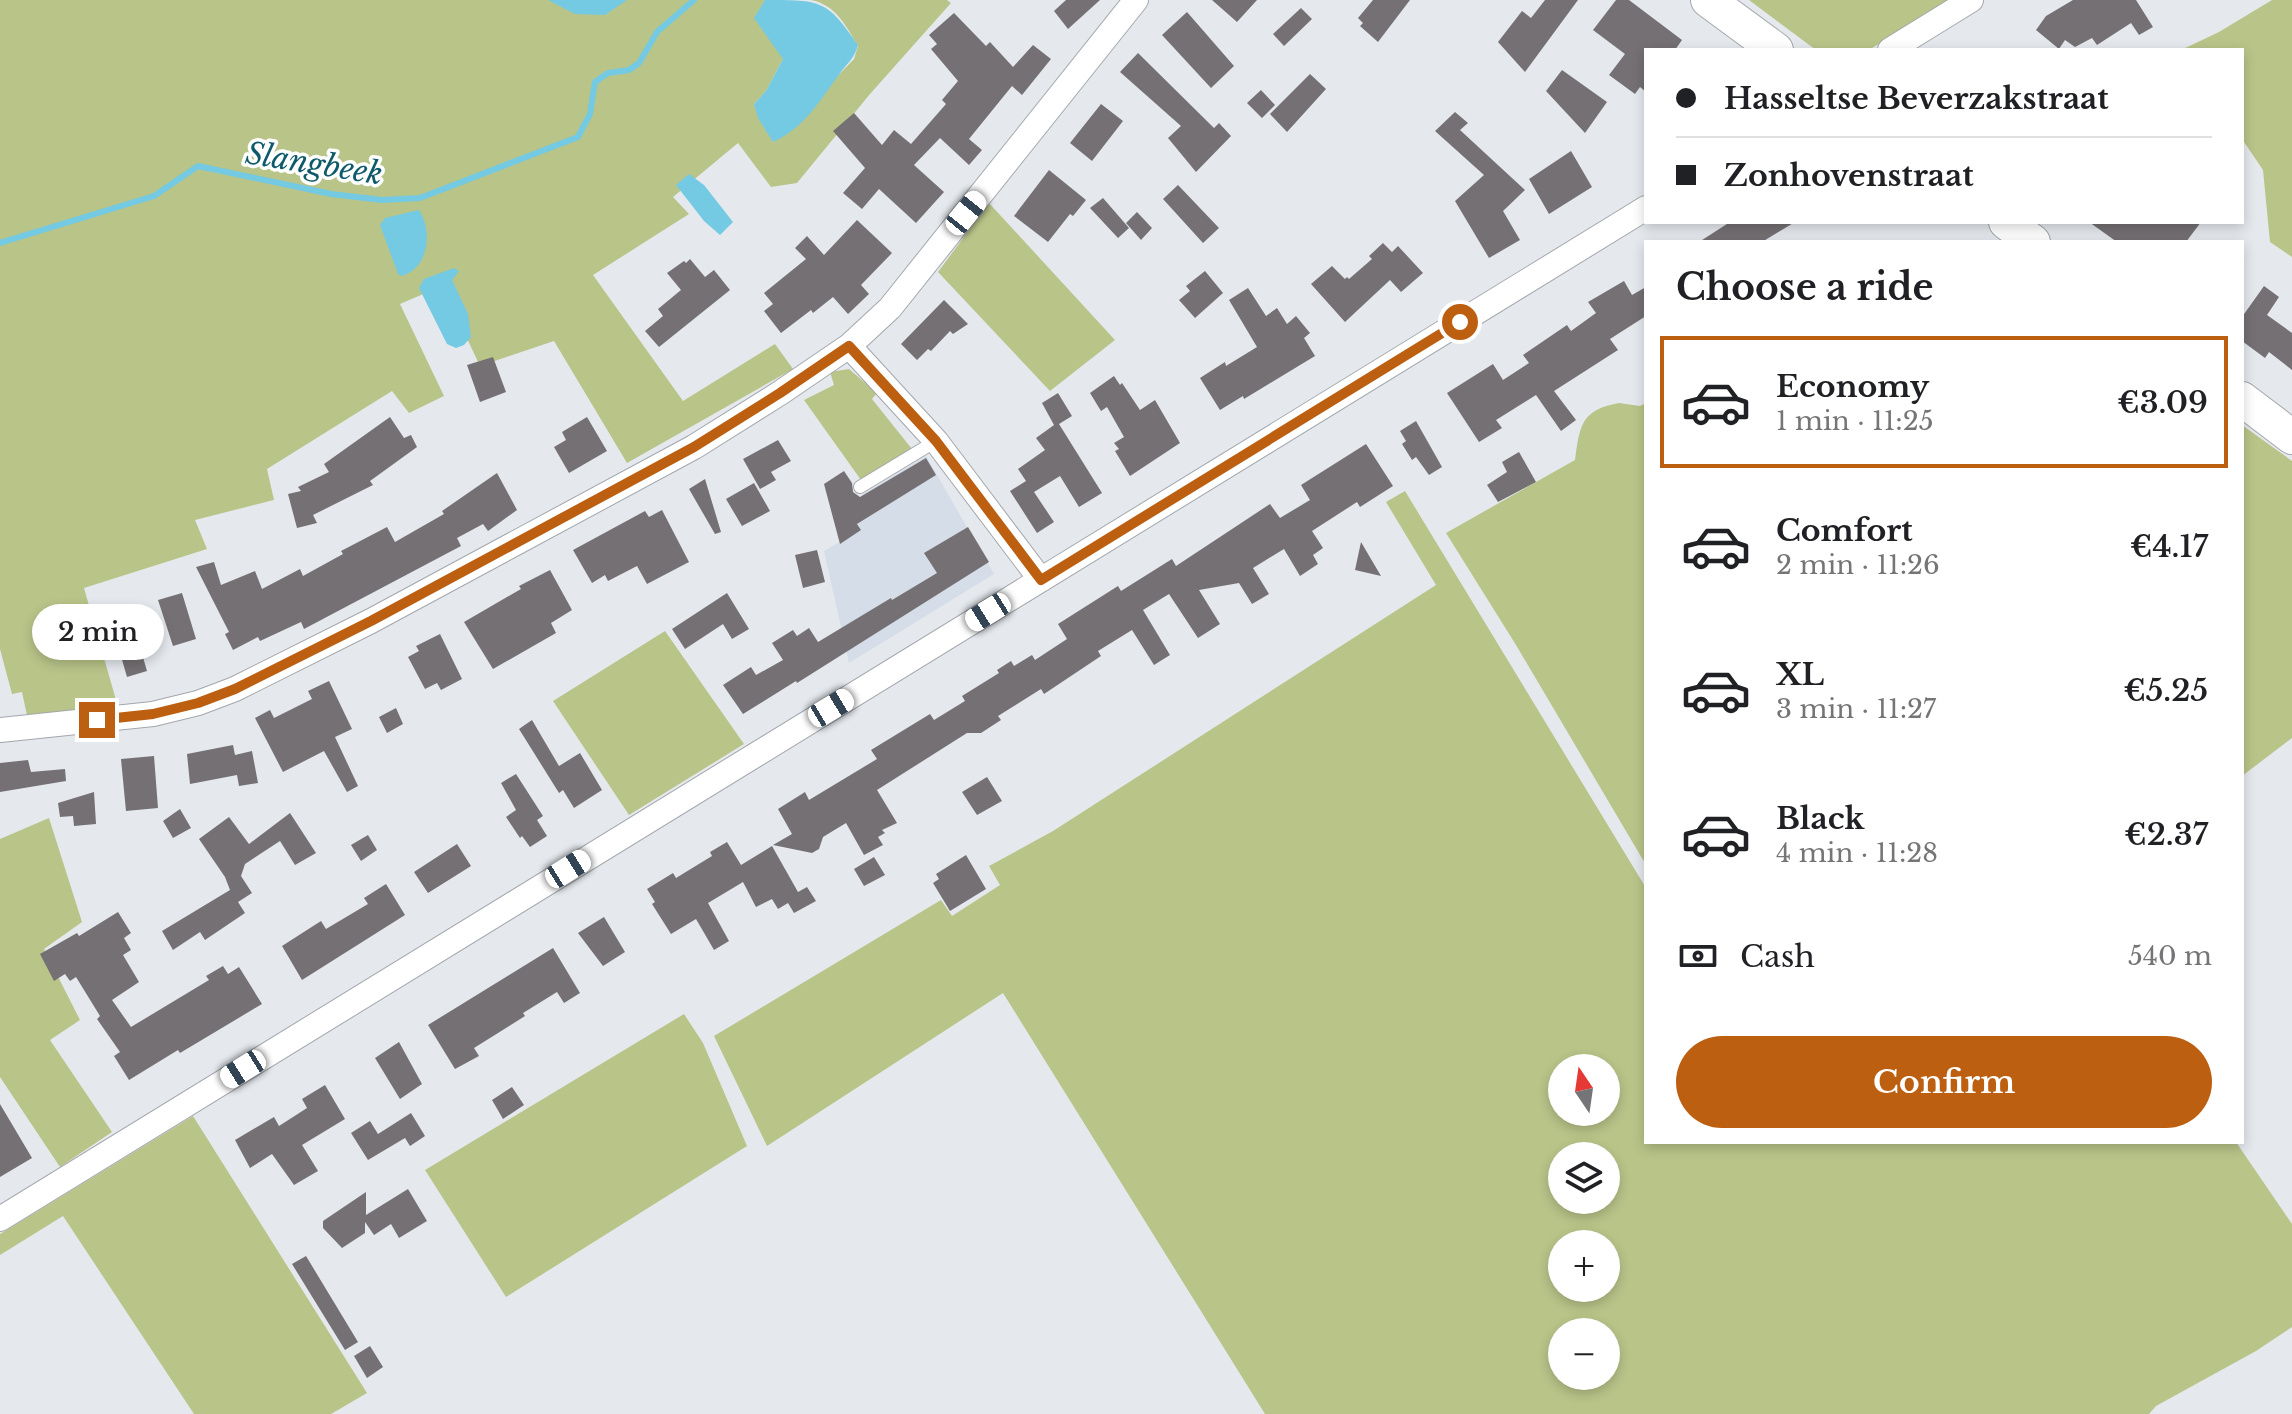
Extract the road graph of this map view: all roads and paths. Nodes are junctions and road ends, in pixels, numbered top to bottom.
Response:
1 (1136, 0) edge
2 (1708, 0) edge
3 (1971, 0) edge
4 (1773, 48) edge
5 (1893, 48) edge
6 (1644, 209) edge
7 (2009, 224) edge
8 (2030, 240) edge
9 (849, 346) junction
10 (2244, 401) edge
11 (2292, 437) edge
12 (936, 441) junction
13 (860, 487) dead end
14 (1041, 580) junction
15 (0, 730) edge
16 (0, 1219) edge

1 - 9 street
2 - 4 street
3 - 5 street
6 - 14 street
7 - 8 street
9 - 12 street
9 - 15 street
10 - 11 street
12 - 13 lane
12 - 14 street
14 - 16 street

